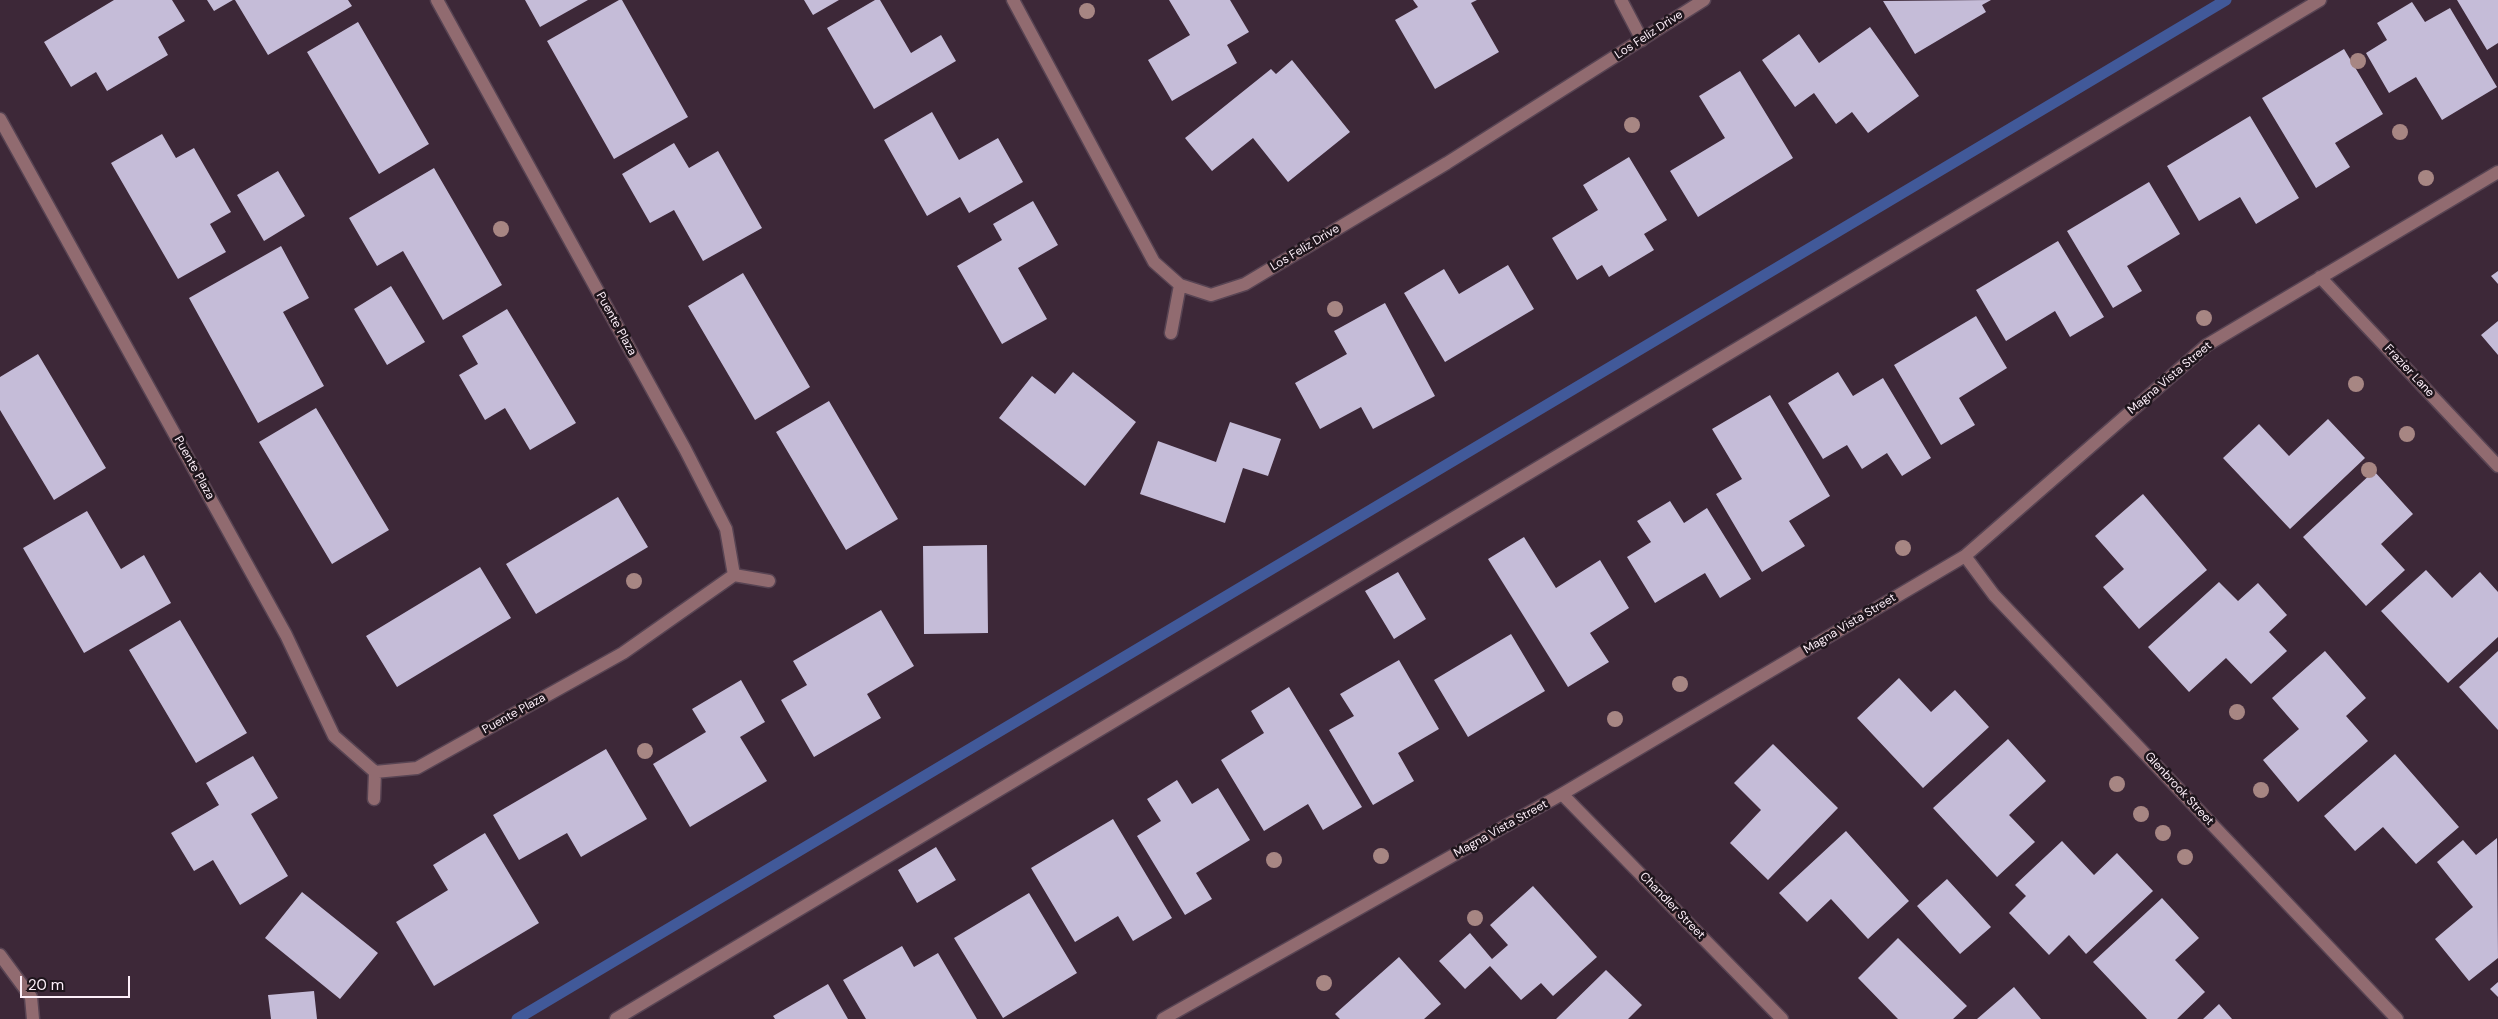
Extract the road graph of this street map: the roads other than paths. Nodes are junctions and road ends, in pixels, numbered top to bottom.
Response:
1 (437, 0) edge
2 (1013, 0) edge
3 (1621, 0) edge
4 (1704, 0) edge
5 (2320, 0) edge
6 (1642, 40) junction
7 (0, 119) edge
8 (2498, 172) edge
9 (2320, 277) junction
10 (1180, 285) junction
11 (1171, 333) dead end
12 (2498, 466) edge
13 (1965, 556) junction
14 (734, 575) junction
15 (769, 581) dead end
16 (375, 772) junction
17 (1562, 794) junction
18 (374, 799) dead end
19 (0, 955) edge
20 (34, 1019) edge
21 (616, 1019) edge
22 (1163, 1019) edge
23 (1782, 1019) edge
24 (2397, 1019) edge

1 - 14 street, Puente Plaza
2 - 10 street, Los Feliz Drive
3 - 6 street
4 - 6 street, Los Feliz Drive
5 - 21 street
6 - 10 street, Los Feliz Drive
7 - 16 street, Puente Plaza
8 - 9 street, Magna Vista Street
9 - 12 street, Frazier Lane
9 - 13 street, Magna Vista Street
10 - 11 street
13 - 17 street, Magna Vista Street
13 - 24 street, Glenbrook Street
14 - 15 street
14 - 16 street, Puente Plaza
16 - 18 street
17 - 22 street, Magna Vista Street
17 - 23 street, Chandler Street
19 - 20 street

